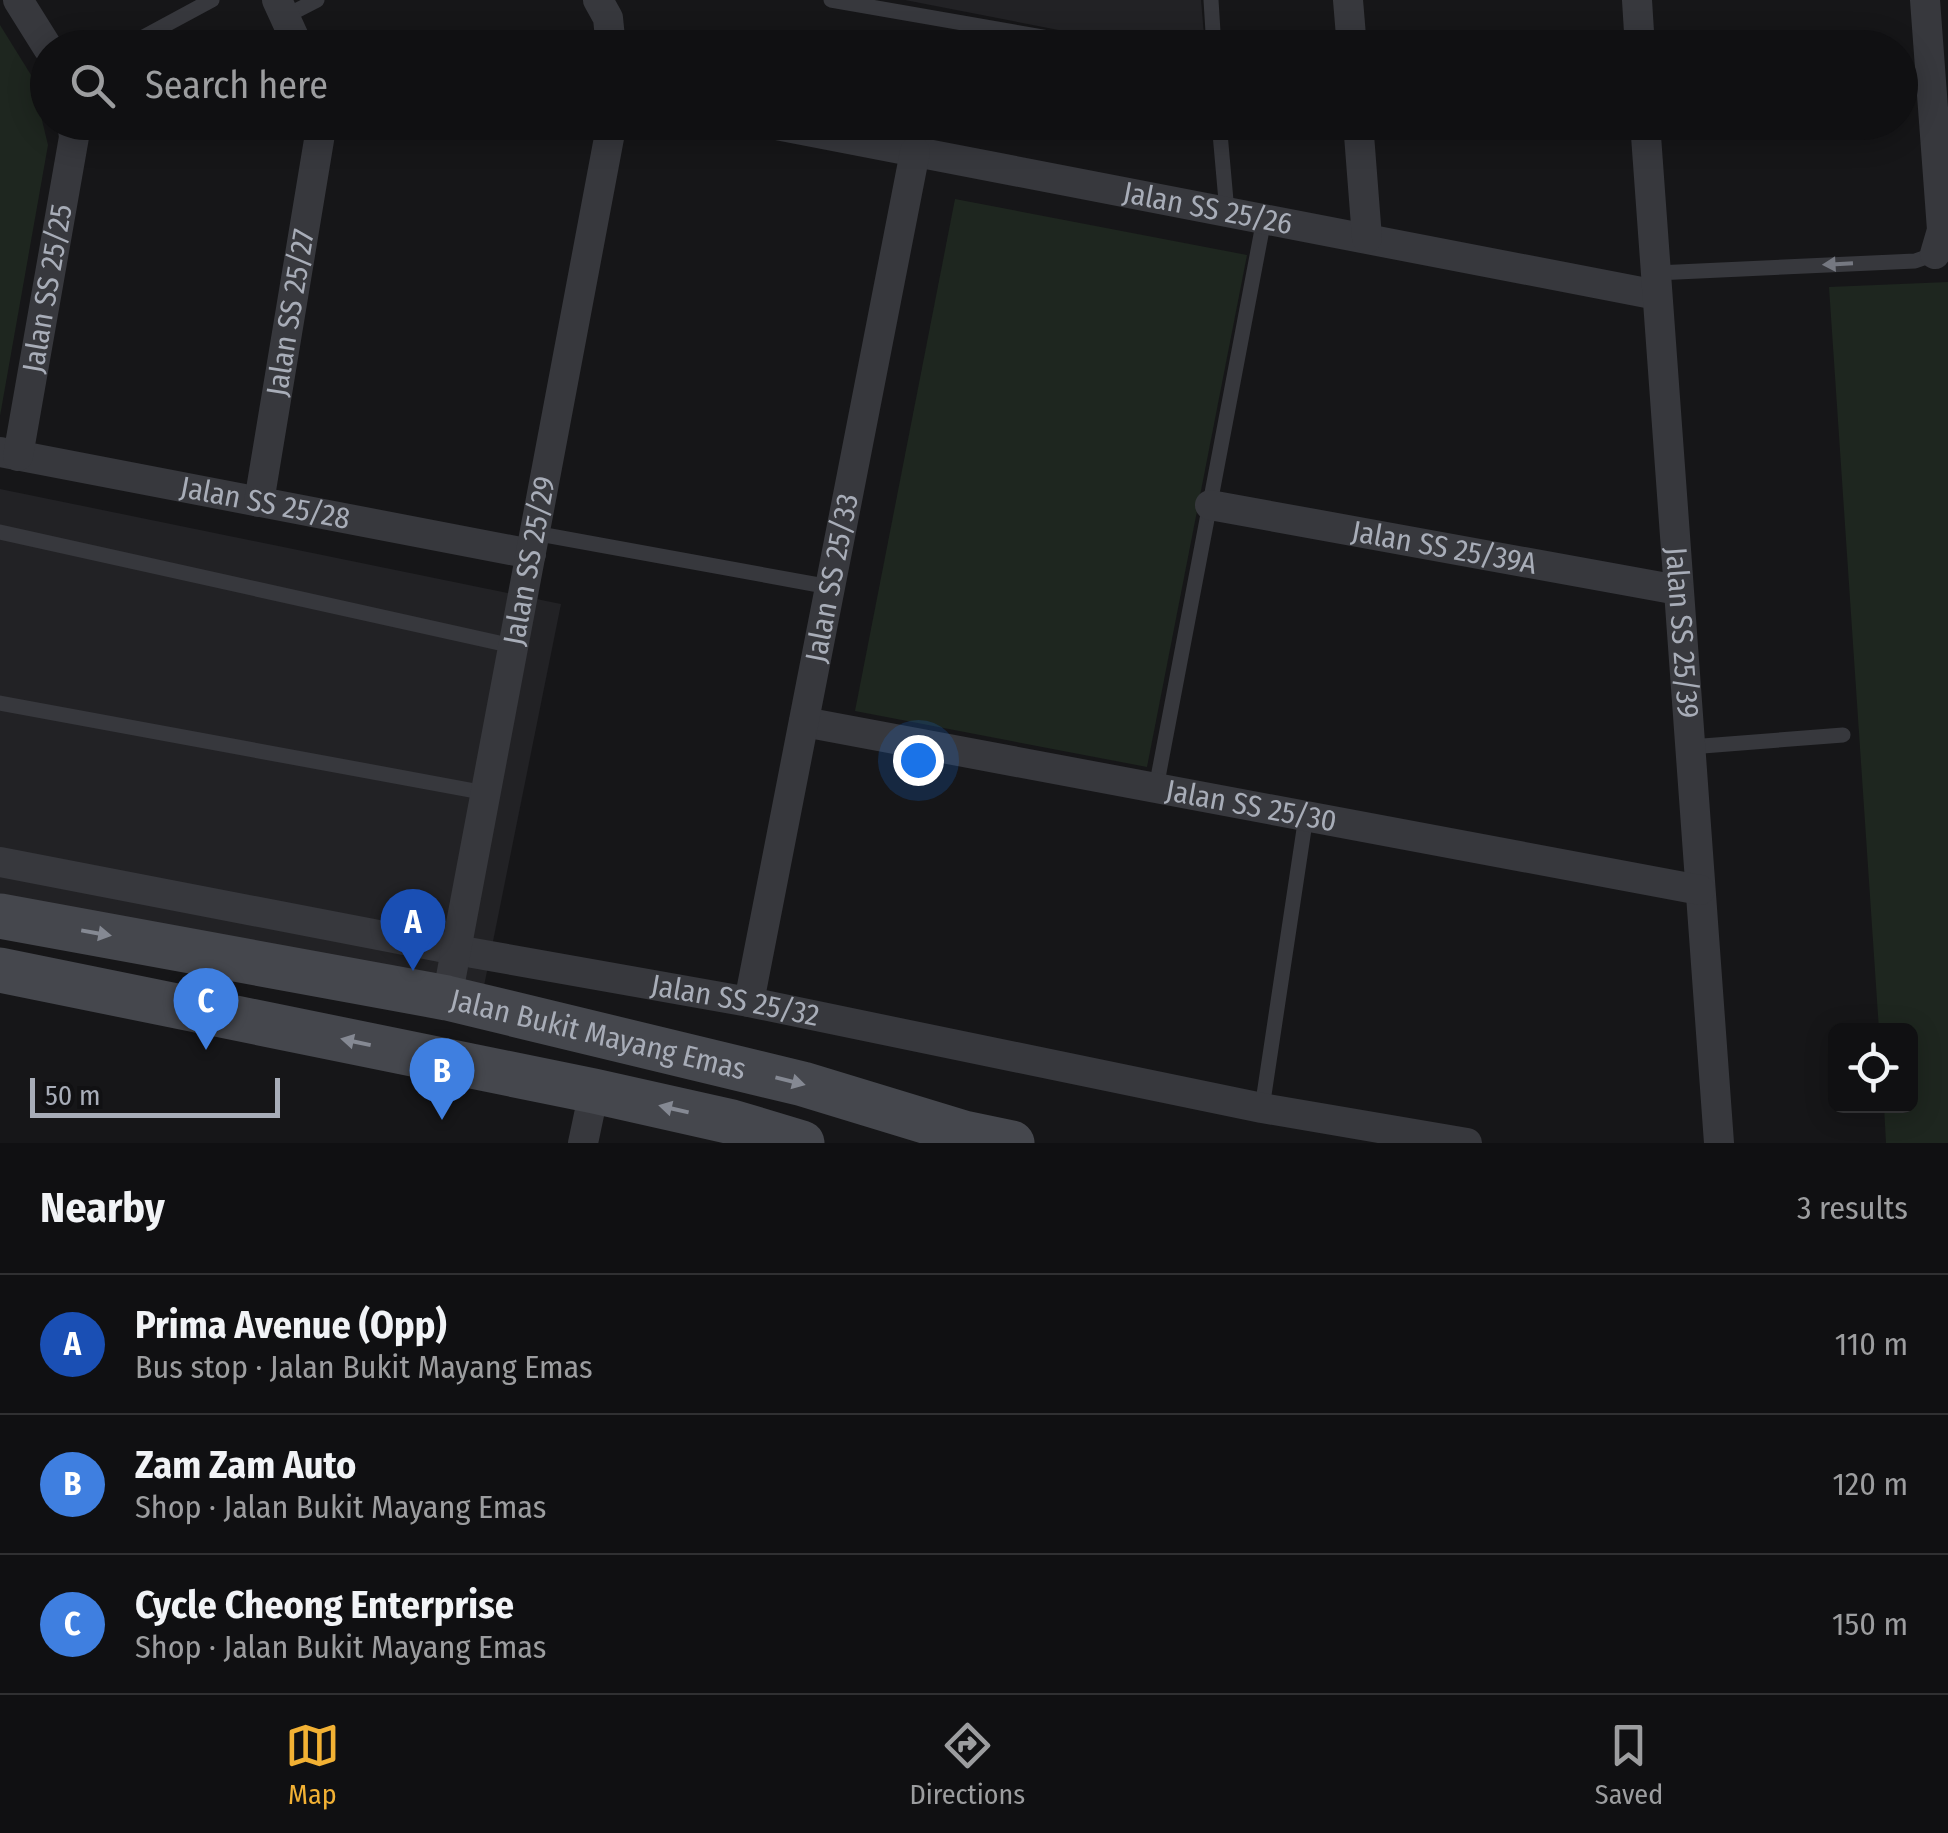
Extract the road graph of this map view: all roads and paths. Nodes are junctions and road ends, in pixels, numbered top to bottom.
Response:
1 (18, 0) edge
2 (212, 0) edge
3 (317, 0) edge
4 (598, 0) edge
5 (832, 0) edge
6 (1211, 0) edge
7 (1348, 0) edge
8 (1637, 0) edge
9 (1925, 0) edge
10 (282, 8) edge
11 (37, 30) edge
12 (156, 30) edge
13 (609, 30) edge
14 (1003, 30) edge
15 (1213, 30) edge
16 (1350, 30) edge
17 (1639, 30) edge
18 (1940, 109) edge
19 (73, 140) edge
20 (319, 140) edge
21 (609, 140) edge
22 (853, 140) edge
23 (1221, 140) edge
24 (1359, 140) edge
25 (1647, 140) edge
26 (915, 152) junction
27 (1227, 212) junction
28 (1264, 219) junction
29 (1367, 238) junction
30 (1935, 254) joint
31 (1656, 284) junction
32 (9, 454) edge
33 (259, 502) junction
34 (1210, 505) junction
35 (0, 532) edge
36 (533, 544) junction
37 (830, 587) junction
38 (1678, 590) junction
39 (514, 646) junction
40 (0, 703) edge
41 (804, 722) junction
42 (1843, 734) dead end
43 (1690, 748) junction
44 (1156, 788) junction
45 (486, 792) junction
46 (1306, 816) junction
47 (0, 862) edge
48 (1700, 890) junction
49 (0, 916) edge
50 (456, 950) junction
51 (0, 970) edge
52 (447, 998) junction
53 (749, 1002) junction
54 (594, 1091) junction
55 (1262, 1108) junction
56 (584, 1143) edge
57 (802, 1143) edge
58 (1012, 1143) edge
59 (1467, 1143) edge
60 (1719, 1143) edge

1 - 11 street
2 - 12 lane
3 - 10 lane
4 - 13 street
5 - 14 lane
6 - 15 lane
7 - 16 street
8 - 17 street
9 - 18 street
18 - 30 street
19 - 32 street, Jalan SS 25/25
20 - 33 street, Jalan SS 25/27
21 - 36 street, Jalan SS 25/29
22 - 26 street, Jalan SS 25/26
23 - 27 lane
24 - 29 street
25 - 31 street, Jalan SS 25/39
26 - 27 street, Jalan SS 25/26
26 - 37 street, Jalan SS 25/33
27 - 28 street, Jalan SS 25/26
28 - 29 street, Jalan SS 25/26
28 - 34 lane
29 - 31 street, Jalan SS 25/26
30 -> 31 lane
31 - 38 street, Jalan SS 25/39
32 - 33 street, Jalan SS 25/28
33 - 36 street, Jalan SS 25/28
34 - 38 street, Jalan SS 25/39A
34 - 44 lane
35 - 39 lane
36 - 37 lane
36 - 39 street, Jalan SS 25/29
37 - 41 street, Jalan SS 25/33
38 - 43 street, Jalan SS 25/39
39 - 45 street, Jalan SS 25/29
40 - 45 lane
41 - 44 street, Jalan SS 25/30
41 - 53 street, Jalan SS 25/33
42 - 43 lane
43 - 48 street, Jalan SS 25/39
44 - 46 street, Jalan SS 25/30
45 - 50 street, Jalan SS 25/29
46 - 48 street, Jalan SS 25/30
46 - 55 lane
47 - 50 street, Jalan SS 25/32
48 - 60 street, Jalan SS 25/39
49 -> 52 main road, Jalan Bukit Mayang Emas
50 - 52 street, Jalan SS 25/29
50 - 53 street, Jalan SS 25/32
54 -> 51 main road, Jalan Bukit Mayang Emas
52 -> 58 main road, Jalan Bukit Mayang Emas
53 - 55 street, Jalan SS 25/32
54 - 56 street
57 -> 54 main road, Jalan Bukit Mayang Emas
55 - 59 street, Jalan SS 25/32

